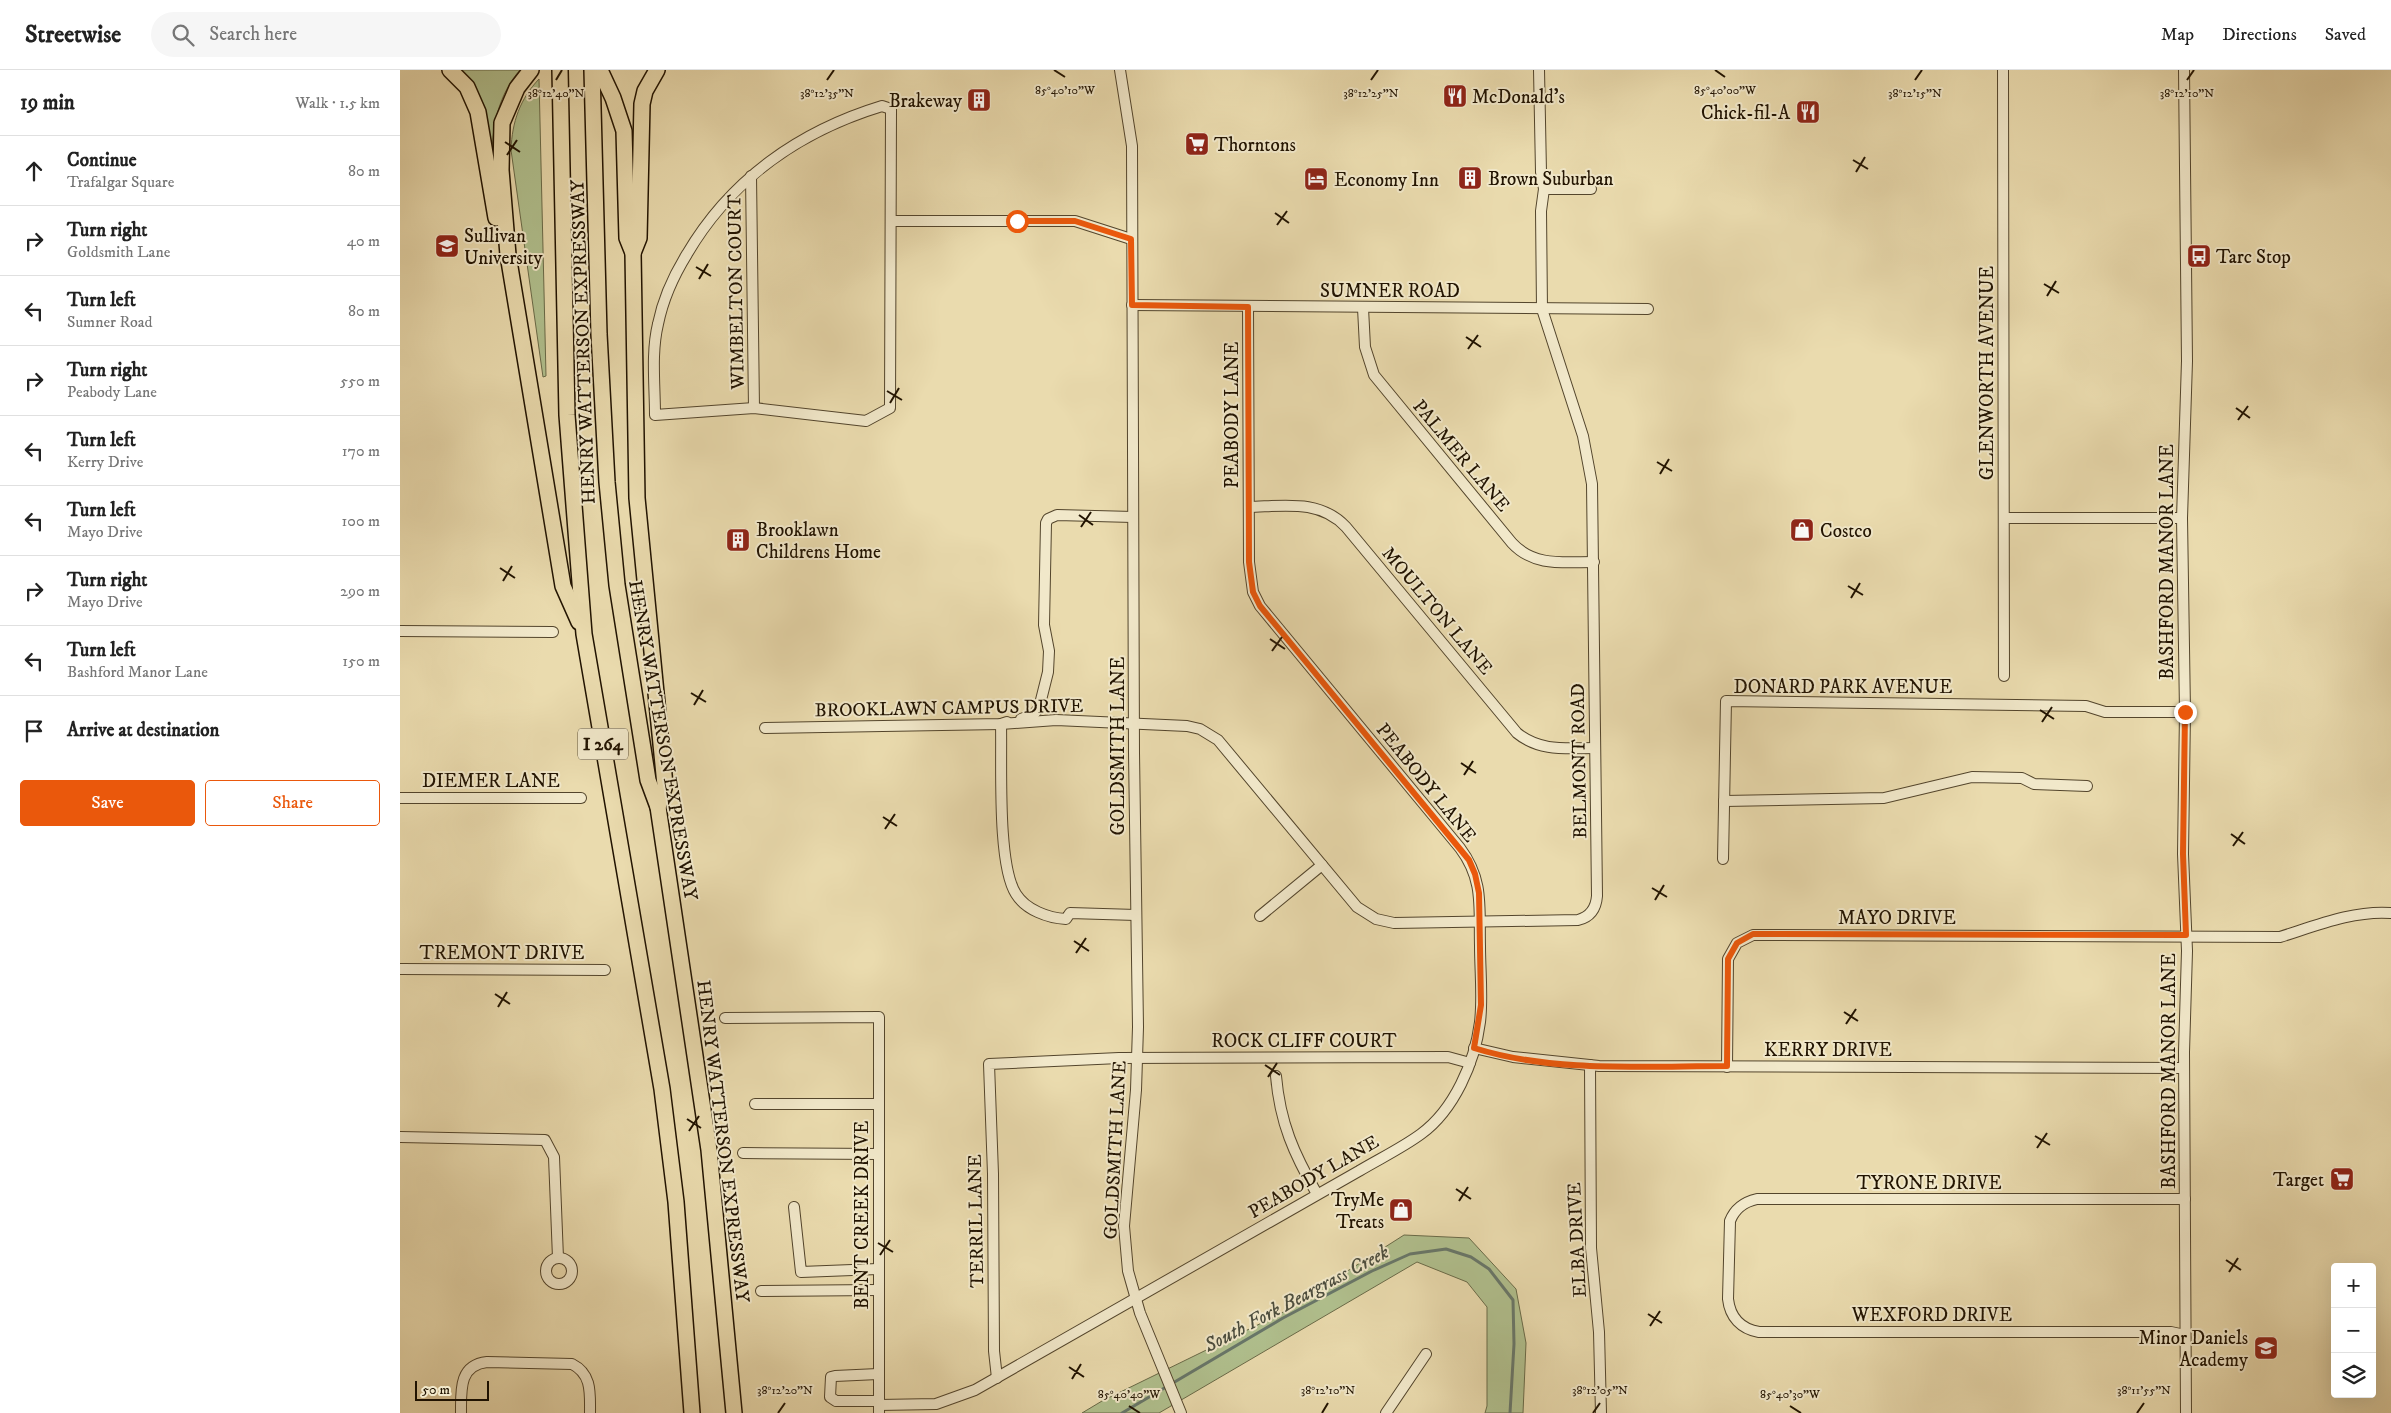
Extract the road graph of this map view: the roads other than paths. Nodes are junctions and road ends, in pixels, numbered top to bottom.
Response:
1 (450, 70) edge
2 (531, 70) edge
3 (560, 70) edge
4 (592, 70) edge
5 (600, 70) edge
6 (657, 70) edge
7 (1120, 70) edge
8 (1539, 70) edge
9 (2003, 70) edge
10 (2184, 70) edge
11 (750, 176) junction
12 (1544, 189) junction
13 (1591, 189) dead end
14 (891, 221) junction
15 (1131, 239) junction
16 (633, 253) junction
17 (508, 255) junction
18 (1132, 305) junction
19 (1248, 307) junction
20 (1363, 308) junction
21 (1542, 308) junction
22 (1648, 309) dead end
23 (754, 408) junction
24 (1249, 507) junction
25 (1133, 517) junction
26 (2004, 518) junction
27 (2182, 518) junction
28 (1594, 562) junction
29 (400, 631) edge
30 (553, 632) dead end
31 (584, 634) junction
32 (2004, 676) dead end
33 (2185, 712) junction
34 (1001, 724) junction
35 (1134, 724) junction
36 (765, 728) dead end
37 (1595, 748) junction
38 (2087, 786) dead end
39 (400, 798) edge
40 (581, 798) dead end
41 (1724, 801) junction
42 (658, 807) junction
43 (1724, 859) dead end
44 (1322, 865) junction
45 (2391, 913) edge
46 (1136, 915) junction
47 (1260, 916) dead end
48 (1480, 922) junction
49 (2186, 935) junction
50 (400, 969) edge
51 (604, 970) dead end
52 (725, 1018) dead end
53 (1474, 1048) junction
54 (1138, 1059) junction
55 (1470, 1063) junction
56 (989, 1064) joint
57 (1590, 1065) junction
58 (1727, 1066) junction
59 (2184, 1068) junction
60 (1276, 1076) dead end
61 (756, 1104) dead end
62 (879, 1104) junction
63 (400, 1137) edge
64 (743, 1153) dead end
65 (879, 1154) junction
66 (1317, 1194) junction
67 (2185, 1199) junction
68 (794, 1207) dead end
69 (558, 1258) dead end
70 (878, 1269) junction
71 (1728, 1269) joint
72 (878, 1290) junction
73 (761, 1291) dead end
74 (1136, 1299) junction
75 (2185, 1335) junction
76 (1426, 1354) dead end
77 (878, 1374) junction
78 (997, 1378) junction
79 (879, 1407) edge
80 (461, 1413) edge
81 (590, 1413) edge
82 (692, 1413) edge
83 (734, 1413) edge
84 (1181, 1413) edge
85 (1386, 1413) edge
86 (1601, 1413) edge
87 (2186, 1413) edge

1 - 17 highway
2 - 17 highway
3 - 31 highway, HENRY WATTERSON EXPRESSWAY / I 264
4 - 42 highway, HENRY WATTERSON EXPRESSWAY / I 264
5 - 16 highway
6 - 16 highway
7 - 15 street, GOLDSMITH LANE
8 - 12 street, BELMONT ROAD
9 - 26 street, GLENWORTH AVENUE
10 - 27 street, BASHFORD MANOR LANE
11 - 14 street
11 - 23 street, WIMBELTON COURT
11 - 23 street
12 - 13 street
12 - 21 street, BELMONT ROAD
14 - 15 street
14 - 23 street
15 - 18 street, GOLDSMITH LANE
16 - 42 highway
17 - 31 highway
18 - 19 street, SUMNER ROAD
18 - 25 street, GOLDSMITH LANE
19 - 20 street, SUMNER ROAD
19 - 24 street, PEABODY LANE
20 - 21 street, SUMNER ROAD
20 - 28 street, PALMER LANE
21 - 22 street, SUMNER ROAD
21 - 28 street, BELMONT ROAD
24 - 37 street, MOULTON LANE
24 - 48 street, PEABODY LANE
25 - 34 street
25 - 35 street, GOLDSMITH LANE
26 - 27 street
26 - 32 street, GLENWORTH AVENUE
27 - 33 street, BASHFORD MANOR LANE
28 - 37 street, BELMONT ROAD
29 - 30 street
31 - 82 highway, HENRY WATTERSON EXPRESSWAY / I 264
33 - 41 street, DONARD PARK AVENUE
33 - 49 street, BASHFORD MANOR LANE
34 - 35 street, BROOKLAWN CAMPUS DRIVE
34 - 36 street, BROOKLAWN CAMPUS DRIVE
34 - 46 street
35 - 44 street, BELMONT ROAD
35 - 46 street, GOLDSMITH LANE
37 - 48 street, BELMONT ROAD
38 - 41 street
39 - 40 street, DIEMER LANE
41 - 43 street
42 - 83 highway, HENRY WATTERSON EXPRESSWAY / I 264
44 - 47 street
44 - 48 street, BELMONT ROAD
45 - 49 street, MAYO DRIVE
46 - 54 street, GOLDSMITH LANE
48 - 53 street, PEABODY LANE
49 - 58 street, MAYO DRIVE
49 - 59 street, BASHFORD MANOR LANE
50 - 51 street, TREMONT DRIVE
52 - 62 street, BENT CREEK DRIVE
53 - 55 street, PEABODY LANE
53 - 57 street, KERRY DRIVE
54 - 55 street, ROCK CLIFF COURT
54 - 56 street, ROCK CLIFF COURT
54 - 74 street, GOLDSMITH LANE
55 - 66 street, PEABODY LANE
56 - 78 street, TERRIL LANE
57 - 58 street, KERRY DRIVE
57 - 86 street, ELBA DRIVE
58 - 59 street, KERRY DRIVE
59 - 67 street, BASHFORD MANOR LANE
60 - 66 street
61 - 62 street
62 - 65 street, BENT CREEK DRIVE
63 - 69 street
64 - 65 street
65 - 70 street, BENT CREEK DRIVE
66 - 74 street, PEABODY LANE
67 - 71 street, TYRONE DRIVE
67 - 75 street, BASHFORD MANOR LANE
68 - 70 street
70 - 72 street, BENT CREEK DRIVE
71 - 75 street, WEXFORD DRIVE
72 - 73 street
72 - 77 street, BENT CREEK DRIVE
74 - 78 street, PEABODY LANE
74 - 84 street, GOLDSMITH LANE
75 - 87 street, BASHFORD MANOR LANE
76 - 85 street
77 - 79 street, BENT CREEK DRIVE
77 - 79 street, PEABODY LANE
78 - 79 street, PEABODY LANE
80 - 81 street

